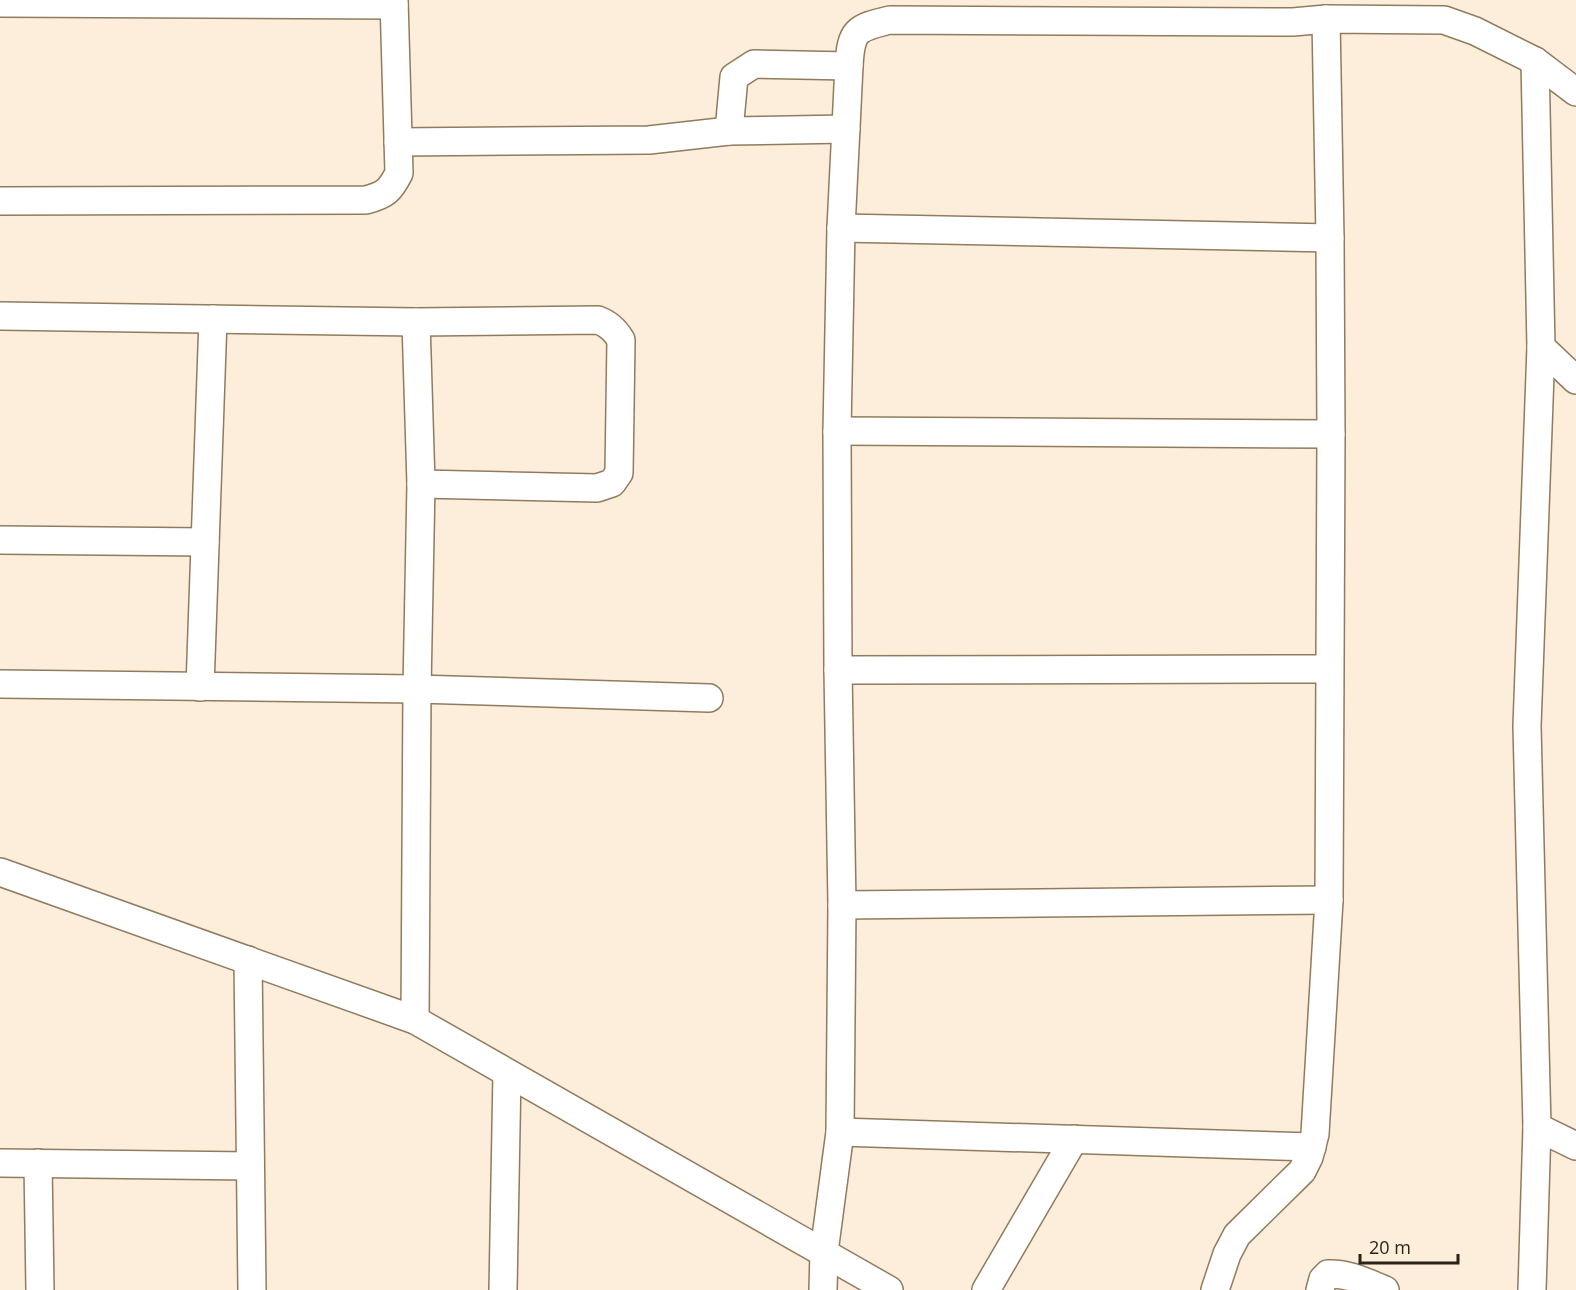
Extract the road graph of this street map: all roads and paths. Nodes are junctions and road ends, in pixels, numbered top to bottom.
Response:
1 (394, 2) edge
2 (0, 3) edge
3 (1293, 11) edge
4 (1326, 19) junction
5 (1535, 61) junction
6 (849, 66) junction
7 (1576, 92) edge
8 (846, 129) junction
9 (729, 131) junction
10 (398, 142) junction
11 (0, 201) edge
12 (841, 228) junction
13 (1330, 238) junction
14 (0, 316) edge
15 (213, 319) junction
16 (416, 322) junction
17 (1541, 347) junction
18 (1576, 380) edge
19 (837, 431) junction
20 (1331, 434) junction
21 (421, 484) junction
22 (0, 540) edge
23 (206, 542) junction
24 (1329, 669) junction
25 (838, 670) junction
26 (0, 684) edge
27 (200, 687) junction
28 (417, 689) junction
29 (709, 698) dead end
30 (0, 872) edge
31 (1329, 900) junction
32 (842, 905) junction
33 (248, 960) junction
34 (415, 1020) junction
35 (507, 1073) junction
36 (1537, 1127) junction
37 (840, 1132) junction
38 (1074, 1139) junction
39 (1576, 1146) edge
40 (1312, 1147) junction
41 (0, 1163) edge
42 (39, 1163) junction
43 (250, 1166) junction
44 (824, 1252) junction
45 (1533, 1289) edge
46 (40, 1290) edge
47 (252, 1290) edge
48 (503, 1290) edge
49 (823, 1290) edge
50 (889, 1290) edge
51 (986, 1290) edge
52 (1215, 1290) edge
53 (1320, 1290) edge
54 (1385, 1290) edge

1 - 2 street
1 - 10 street
3 - 4 street
3 - 6 street
4 - 5 street
4 - 13 street
5 - 7 street
5 - 17 street
6 - 8 street
6 - 9 street
8 - 9 street
8 - 12 street
9 - 10 street
10 - 11 street
12 - 13 street
12 - 19 street
13 - 20 street
14 - 15 street
15 - 16 street
15 - 23 street
16 - 21 street
16 - 21 street
17 - 18 street
17 - 36 street
19 - 20 street
19 - 25 street
20 - 24 street
21 - 28 street
22 - 23 street
23 - 27 street
24 - 25 street
24 - 31 street
25 - 32 street
26 - 27 street
27 - 28 street
28 - 29 street
28 - 34 street
30 - 33 street
31 - 32 street
31 - 40 street
32 - 37 street
33 - 34 street
33 - 43 street
34 - 35 street
35 - 44 street
35 - 48 street
36 - 39 street
36 - 45 street
37 - 38 street
37 - 44 street
38 - 40 street
38 - 51 street
40 - 52 street
41 - 42 street
42 - 43 street
42 - 46 street
43 - 47 street
44 - 49 street
44 - 50 street
53 - 54 street

